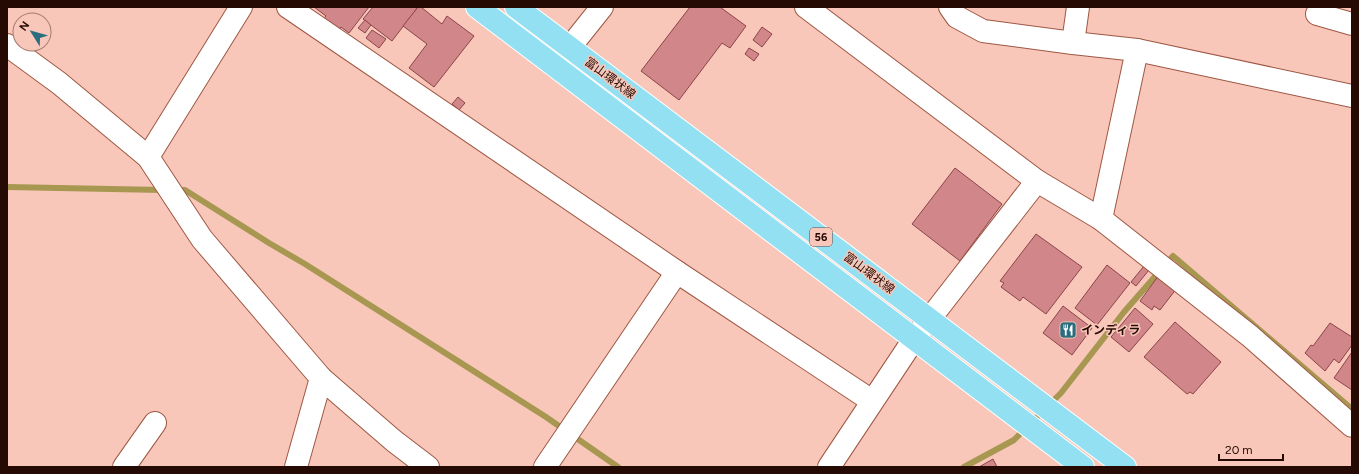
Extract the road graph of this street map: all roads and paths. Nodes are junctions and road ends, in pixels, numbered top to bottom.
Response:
1 (241, 7) edge
2 (288, 7) edge
3 (477, 7) edge
4 (516, 7) edge
5 (602, 7) edge
6 (806, 7) edge
7 (950, 7) edge
8 (1078, 7) edge
9 (1317, 14) dead end
10 (1352, 24) edge
11 (1073, 43) junction
12 (7, 44) edge
13 (570, 48) junction
14 (1137, 50) junction
15 (555, 66) junction
16 (1352, 96) edge
17 (148, 157) junction
18 (1037, 181) junction
19 (1101, 219) junction
20 (677, 272) junction
21 (930, 319) junction
22 (914, 339) junction
23 (321, 378) junction
24 (872, 400) junction
25 (155, 422) dead end
26 (1352, 426) edge
27 (124, 467) edge
28 (296, 467) edge
29 (428, 467) edge
30 (545, 467) edge
31 (829, 467) edge
32 (1083, 467) edge
33 (1125, 467) edge

1 - 17 street
2 - 20 street
3 - 15 main road, 富山環状線 / 56
4 - 13 main road, 富山環状線 / 56
5 - 13 street
6 - 18 street
7 - 11 street
8 - 11 street
9 - 10 street
11 - 14 street
12 - 17 street
13 - 15 street
13 - 21 main road, 富山環状線 / 56
14 - 16 street
14 - 19 street
15 - 22 main road, 富山環状線 / 56
17 - 23 street
18 - 19 street
18 - 21 street
19 - 26 street
20 - 24 street
20 - 30 street
21 - 22 street
21 - 33 main road, 富山環状線 / 56
22 - 24 street
22 - 32 main road, 富山環状線 / 56
23 - 28 street
23 - 29 street
24 - 31 street
25 - 27 street

